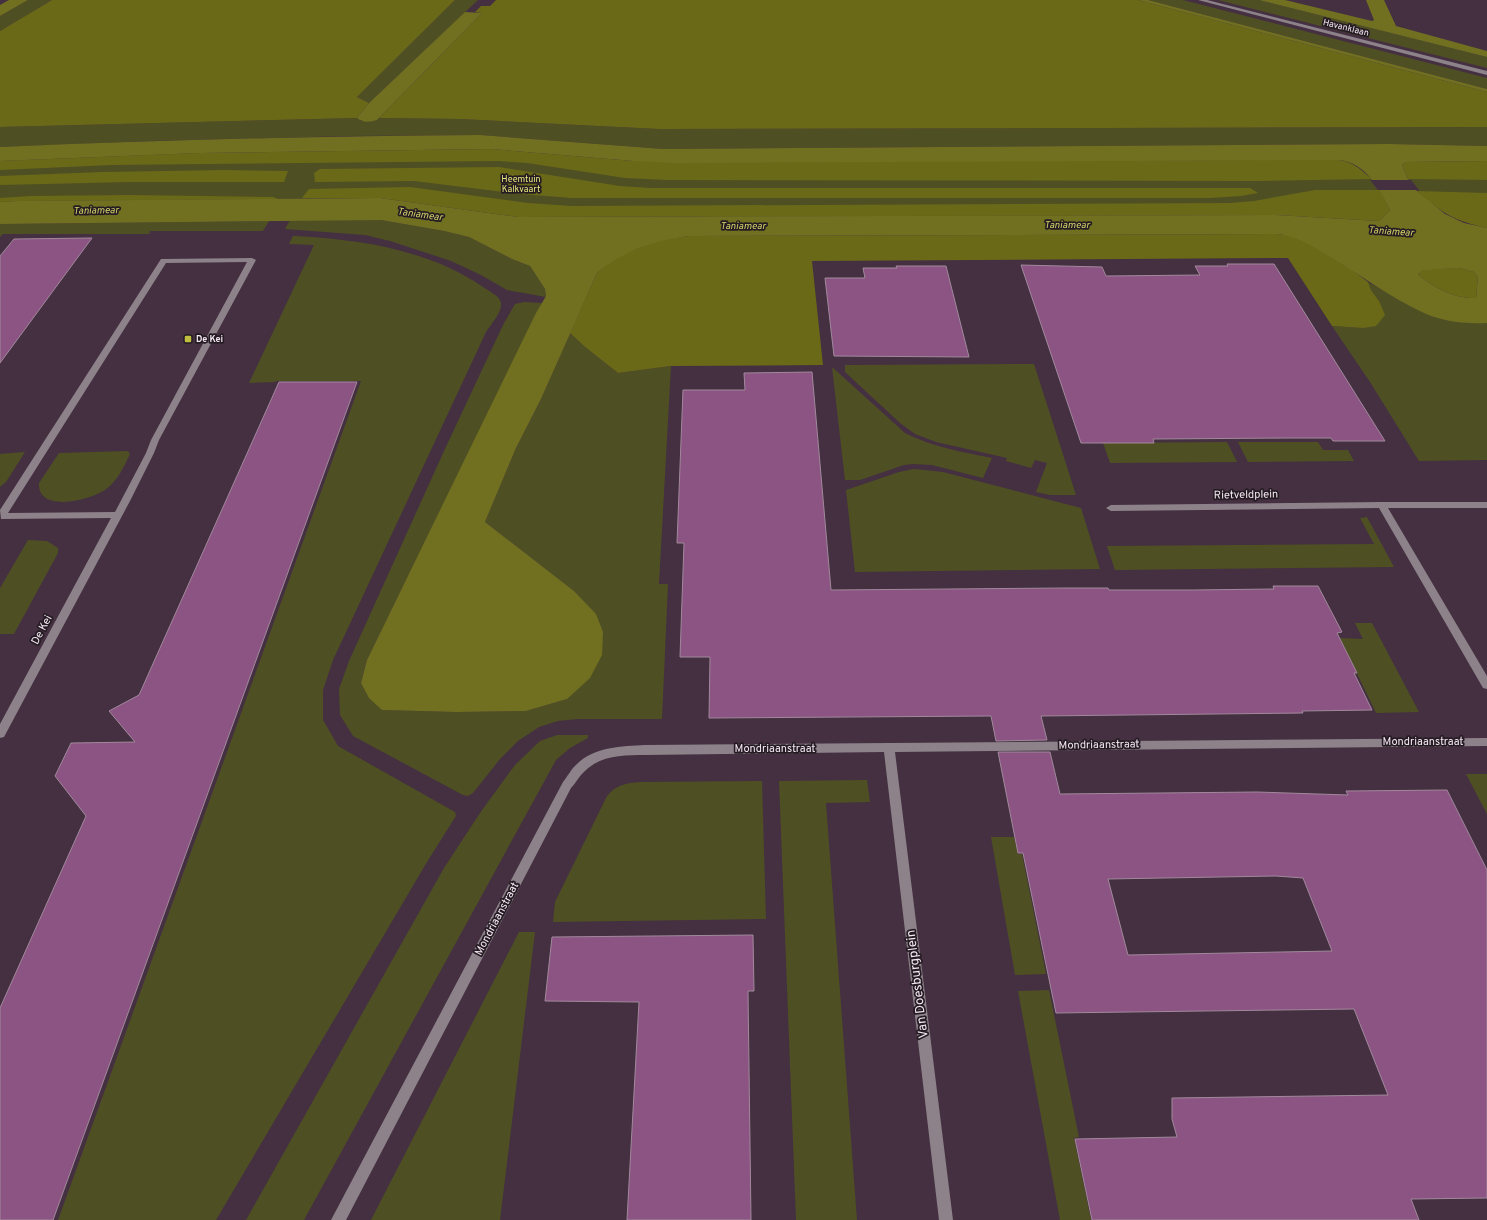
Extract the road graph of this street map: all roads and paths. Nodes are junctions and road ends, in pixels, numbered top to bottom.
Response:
1 (1201, 0) edge
2 (1487, 73) edge
3 (1487, 504) edge
4 (1382, 505) junction
5 (1111, 508) dead end
6 (117, 515) junction
7 (1, 516) edge
8 (1487, 685) edge
9 (0, 734) edge
10 (1487, 742) edge
11 (889, 748) junction
12 (338, 1220) edge
13 (946, 1220) edge

1 - 2 street, Havanklaan
3 - 4 street
4 - 5 street, Rietveldplein
4 - 8 street
6 - 7 street, De Kei
6 - 7 street, De Kei
6 - 9 street, De Kei
10 - 11 street, Mondriaanstraat
11 - 12 street, Mondriaanstraat
11 - 13 street, Van Doesburgplein

